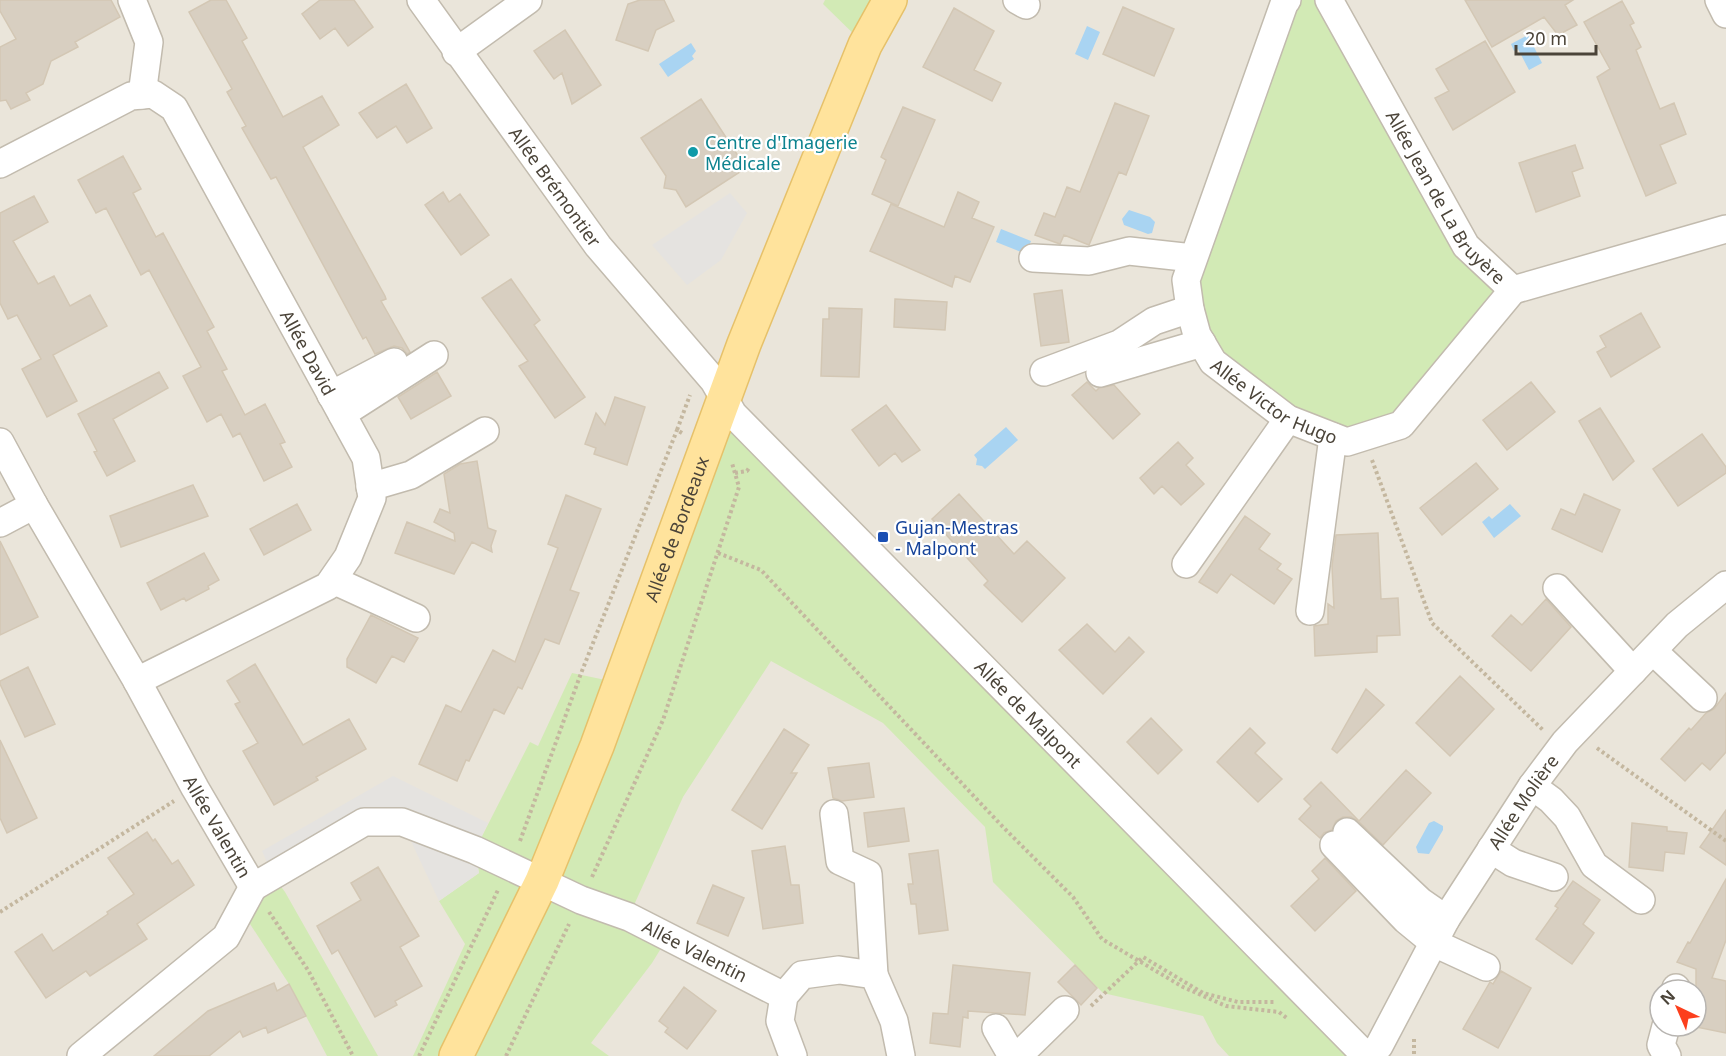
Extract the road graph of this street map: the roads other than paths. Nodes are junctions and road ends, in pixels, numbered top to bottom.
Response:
1 (132, 0) edge
2 (421, 0) edge
3 (528, 0) edge
4 (890, 0) edge
5 (1287, 0) edge
6 (1329, 0) edge
7 (1719, 0) edge
8 (1726, 14) edge
9 (456, 52) junction
10 (142, 95) junction
11 (0, 164) edge
12 (1726, 229) edge
13 (1033, 258) dead end
14 (1193, 258) junction
15 (1513, 290) junction
16 (1190, 309) junction
17 (1202, 343) junction
18 (426, 352) dead end
19 (700, 364) joint
20 (1044, 372) dead end
21 (1100, 373) dead end
22 (725, 400) junction
23 (336, 405) junction
24 (1288, 419) junction
25 (484, 431) dead end
26 (1333, 437) junction
27 (0, 442) edge
28 (370, 487) junction
29 (34, 505) junction
30 (0, 523) edge
31 (1186, 564) dead end
32 (333, 580) junction
33 (1726, 585) edge
34 (1557, 588) dead end
35 (1310, 611) dead end
36 (416, 618) dead end
37 (1653, 651) junction
38 (1634, 671) junction
39 (137, 681) junction
40 (1703, 698) dead end
41 (1532, 786) junction
42 (834, 814) dead end
43 (1491, 849) junction
44 (1554, 877) dead end
45 (542, 881) junction
46 (253, 887) junction
47 (1641, 900) dead end
48 (1446, 919) junction
49 (1434, 943) junction
50 (1486, 967) dead end
51 (874, 975) junction
52 (784, 996) junction
53 (1076, 1009) road end
54 (996, 1028) dead end
55 (1663, 1038) edge
56 (81, 1056) edge
57 (456, 1056) edge
58 (793, 1056) edge
59 (901, 1056) edge
60 (1012, 1056) edge
61 (1018, 1056) edge
62 (1368, 1056) edge
63 (1667, 1056) edge

1 - 10 street
2 - 9 street, Allée Brémontier
3 - 9 street
4 - 22 main road, Allée de Bordeaux
5 - 14 street, Allée Victor Hugo
6 - 15 street, Allée Jean de La Bruyère
7 - 8 street
9 - 19 street, Allée Brémontier
10 - 11 street
10 - 23 street, Allée David
12 - 15 street, Allée Jean de La Bruyère
13 - 14 street
14 - 16 street, Allée Victor Hugo
15 - 26 street, Allée Victor Hugo
16 - 17 street, Allée Victor Hugo
16 - 20 street
17 - 21 street
17 - 24 street, Allée Victor Hugo
18 - 23 street
19 - 22 street, Allée de Malpont
22 - 45 main road, Allée de Bordeaux
22 - 62 street, Allée de Malpont
23 - 28 street, Allée David
24 - 26 street, Allée Victor Hugo
24 - 31 street
25 - 28 street
26 - 35 street
27 - 29 street, Allée Valentin
28 - 32 street, Allée David
29 - 30 street
29 - 39 street, Allée Valentin
32 - 36 street
32 - 39 street, Allée David
33 - 37 street, Allée Molière
34 - 38 street
37 - 38 street, Allée Molière
37 - 40 street
38 - 41 street, Allée Molière
39 - 46 street, Allée Valentin
41 - 43 street, Allée Molière
41 - 47 street
42 - 51 street
43 - 44 street
43 - 48 street, Allée Molière
45 - 46 street, Allée Valentin
45 - 52 street, Allée Valentin
45 - 57 main road, Allée de Bordeaux
46 - 56 street
48 - 49 street, Allée Molière
48 - 49 street
49 - 50 street
49 - 62 street, Allée Molière
51 - 52 street
51 - 59 street
52 - 58 street
53 - 61 street
54 - 60 street
55 - 63 street

